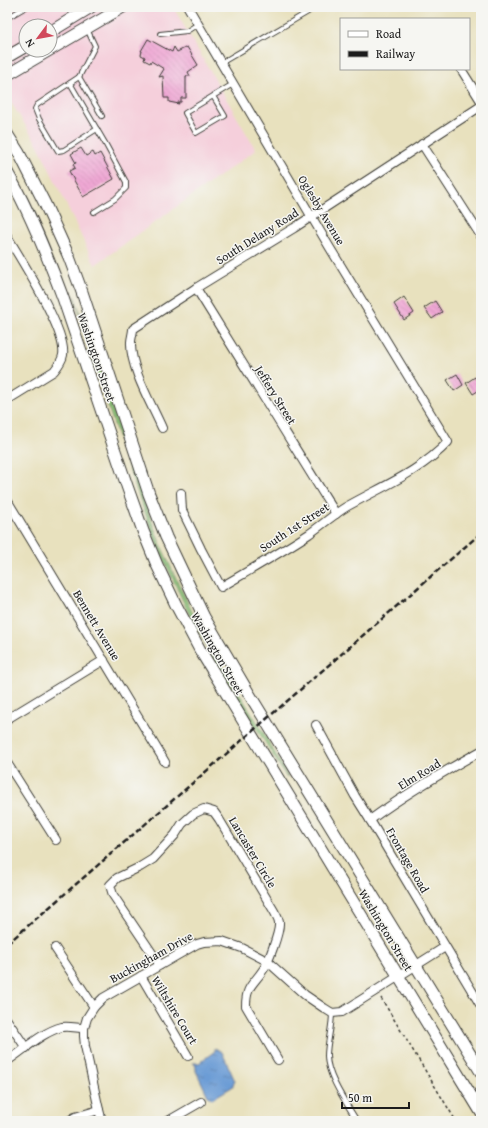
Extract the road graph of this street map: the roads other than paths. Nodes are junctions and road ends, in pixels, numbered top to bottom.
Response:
1 (26, 7) edge
2 (91, 7) edge
3 (123, 7) edge
4 (188, 7) edge
5 (77, 11) edge
6 (308, 12) dead end
7 (7, 18) edge
8 (198, 24) junction
9 (58, 26) edge
10 (87, 28) junction
11 (160, 34) dead end
12 (18, 51) edge
13 (7, 57) edge
14 (221, 63) junction
15 (462, 70) edge
16 (7, 75) edge
17 (79, 77) junction
18 (70, 84) junction
19 (233, 84) junction
20 (213, 96) junction
21 (481, 101) edge
22 (481, 106) edge
23 (102, 116) dead end
24 (97, 129) junction
25 (7, 134) edge
26 (422, 144) junction
27 (7, 172) edge
28 (94, 212) dead end
29 (311, 216) junction
30 (7, 236) edge
31 (481, 236) edge
32 (196, 288) junction
33 (7, 400) edge
34 (437, 424) joint
35 (162, 428) dead end
36 (181, 493) dead end
37 (7, 500) edge
38 (336, 514) junction
39 (104, 660) junction
40 (7, 718) edge
41 (316, 725) dead end
42 (481, 751) edge
43 (165, 762) dead end
44 (7, 763) edge
45 (370, 820) junction
46 (56, 840) dead end
47 (445, 947) junction
48 (55, 948) dead end
49 (267, 961) junction
50 (160, 965) junction
51 (416, 966) junction
52 (141, 976) junction
53 (399, 976) junction
54 (481, 1006) edge
55 (94, 1007) junction
56 (332, 1013) junction
57 (7, 1020) edge
58 (84, 1028) junction
59 (26, 1048) junction
60 (188, 1056) dead end
61 (278, 1060) dead end
62 (7, 1061) edge
63 (481, 1072) edge
64 (201, 1102) dead end
65 (99, 1110) junction
66 (481, 1112) edge
67 (69, 1121) edge
68 (102, 1121) edge
69 (168, 1121) edge
70 (357, 1121) edge

1 - 7 lane
2 - 5 main road
3 - 10 main road
4 - 8 street, Oglesby Avenue
5 - 9 main road
6 - 14 lane
8 - 11 lane
8 - 14 street, Oglesby Avenue
10 - 16 main road
10 - 17 lane
12 - 13 main road
14 - 19 street, Oglesby Avenue
15 - 21 street
17 - 18 lane
17 - 23 lane
18 - 24 lane
18 - 24 lane
19 - 20 lane
19 - 29 street, Oglesby Avenue
20 - 20 lane
22 - 26 street, South Delany Road
24 - 28 lane
25 - 51 main road, Washington Street
26 - 29 street, South Delany Road
26 - 31 street
27 - 53 main road, Washington Street
29 - 32 street, South Delany Road
29 - 34 street, Oglesby Avenue
30 - 33 street
32 - 35 street, South Delany Road
32 - 38 street, Jeffery Street
34 - 38 street, South 1st Street
36 - 38 street, South 1st Street
37 - 39 street, Bennett Avenue
39 - 40 street
39 - 43 street, Bennett Avenue
41 - 45 street, Frontage Road
42 - 45 street, Elm Road
44 - 46 street
45 - 47 street, Frontage Road
47 - 51 street
47 - 54 street, Frontage Road
48 - 55 street
49 - 50 street, Buckingham Drive
49 - 50 street, Lancaster Circle
49 - 56 street, Buckingham Drive
49 - 61 street
50 - 52 street, Buckingham Drive
51 - 53 street
51 - 63 main road, Washington Street
52 - 55 street, Buckingham Drive
52 - 60 street, Wiltshire Court
53 - 56 street
53 - 66 main road, Washington Street
55 - 58 street, Buckingham Drive
56 - 70 lane
57 - 59 street
58 - 59 street
58 - 65 street, Buckingham Drive
59 - 62 street
64 - 69 street
65 - 67 street
65 - 68 street, Buckingham Drive

